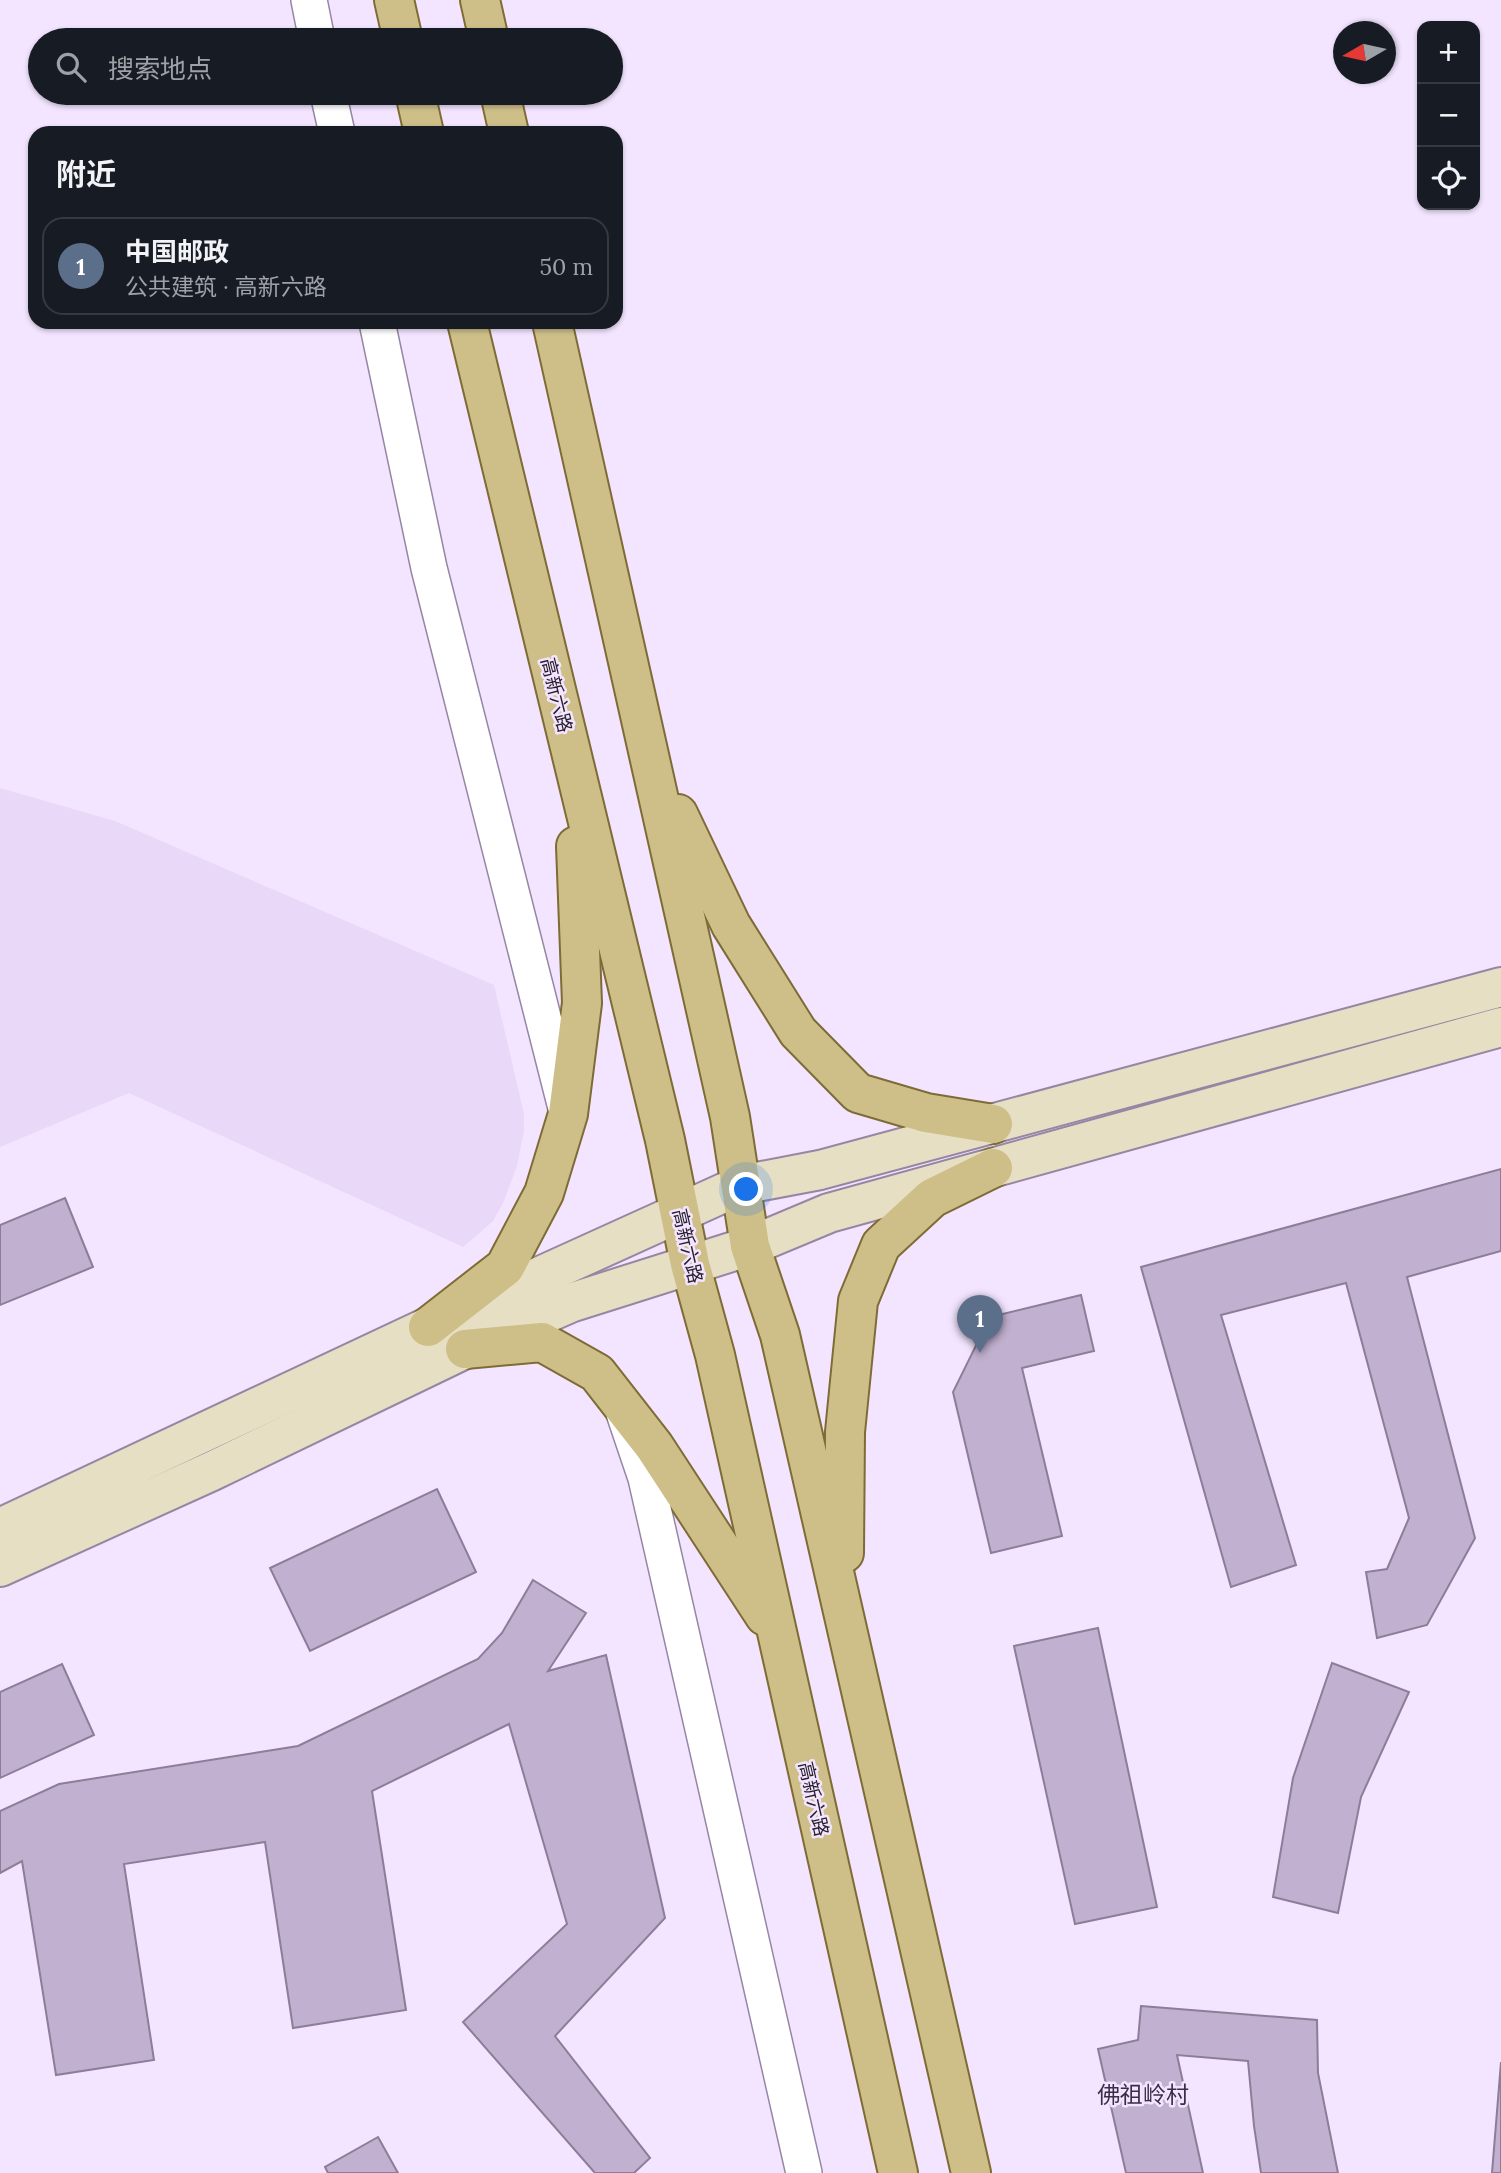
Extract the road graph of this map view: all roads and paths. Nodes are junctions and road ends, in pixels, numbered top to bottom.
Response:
1 (309, 0) edge
2 (394, 0) edge
3 (480, 0) edge
4 (315, 28) edge
5 (400, 28) edge
6 (486, 28) edge
7 (331, 105) edge
8 (418, 105) edge
9 (503, 105) edge
10 (335, 126) edge
11 (422, 126) edge
12 (507, 126) edge
13 (378, 329) edge
14 (469, 329) edge
15 (554, 329) edge
16 (649, 754) junction
17 (573, 763) junction
18 (1501, 987) edge
19 (1501, 1027) edge
20 (568, 1114) junction
21 (993, 1124) junction
22 (993, 1168) junction
23 (741, 1185) junction
24 (680, 1213) junction
25 (750, 1245) junction
26 (690, 1265) junction
27 (428, 1327) junction
28 (465, 1349) junction
29 (621, 1403) junction
30 (0, 1528) edge
31 (0, 1567) edge
32 (843, 1618) junction
33 (778, 1635) junction
34 (804, 2173) edge
35 (898, 2173) edge
36 (971, 2173) edge

1 - 4 street
2 - 5 main road
3 - 6 main road
7 - 10 street
8 - 11 main road
9 - 12 main road
13 - 20 street
14 - 17 main road, 高新六路
15 - 16 main road
16 - 21 main road
16 - 23 main road
17 - 20 main road
17 - 24 main road, 高新六路
18 - 21 main road
19 - 22 main road
20 - 27 main road
21 - 23 main road
22 - 25 main road
22 - 32 main road
23 - 24 main road
23 - 25 main road
24 - 26 main road, 高新六路
24 - 27 main road
25 - 26 main road
25 - 32 main road
26 - 28 main road
26 - 33 main road, 高新六路
27 - 30 main road
28 - 29 main road
28 - 31 main road
29 - 33 main road
29 - 34 street
32 - 36 main road
33 - 35 main road, 高新六路

